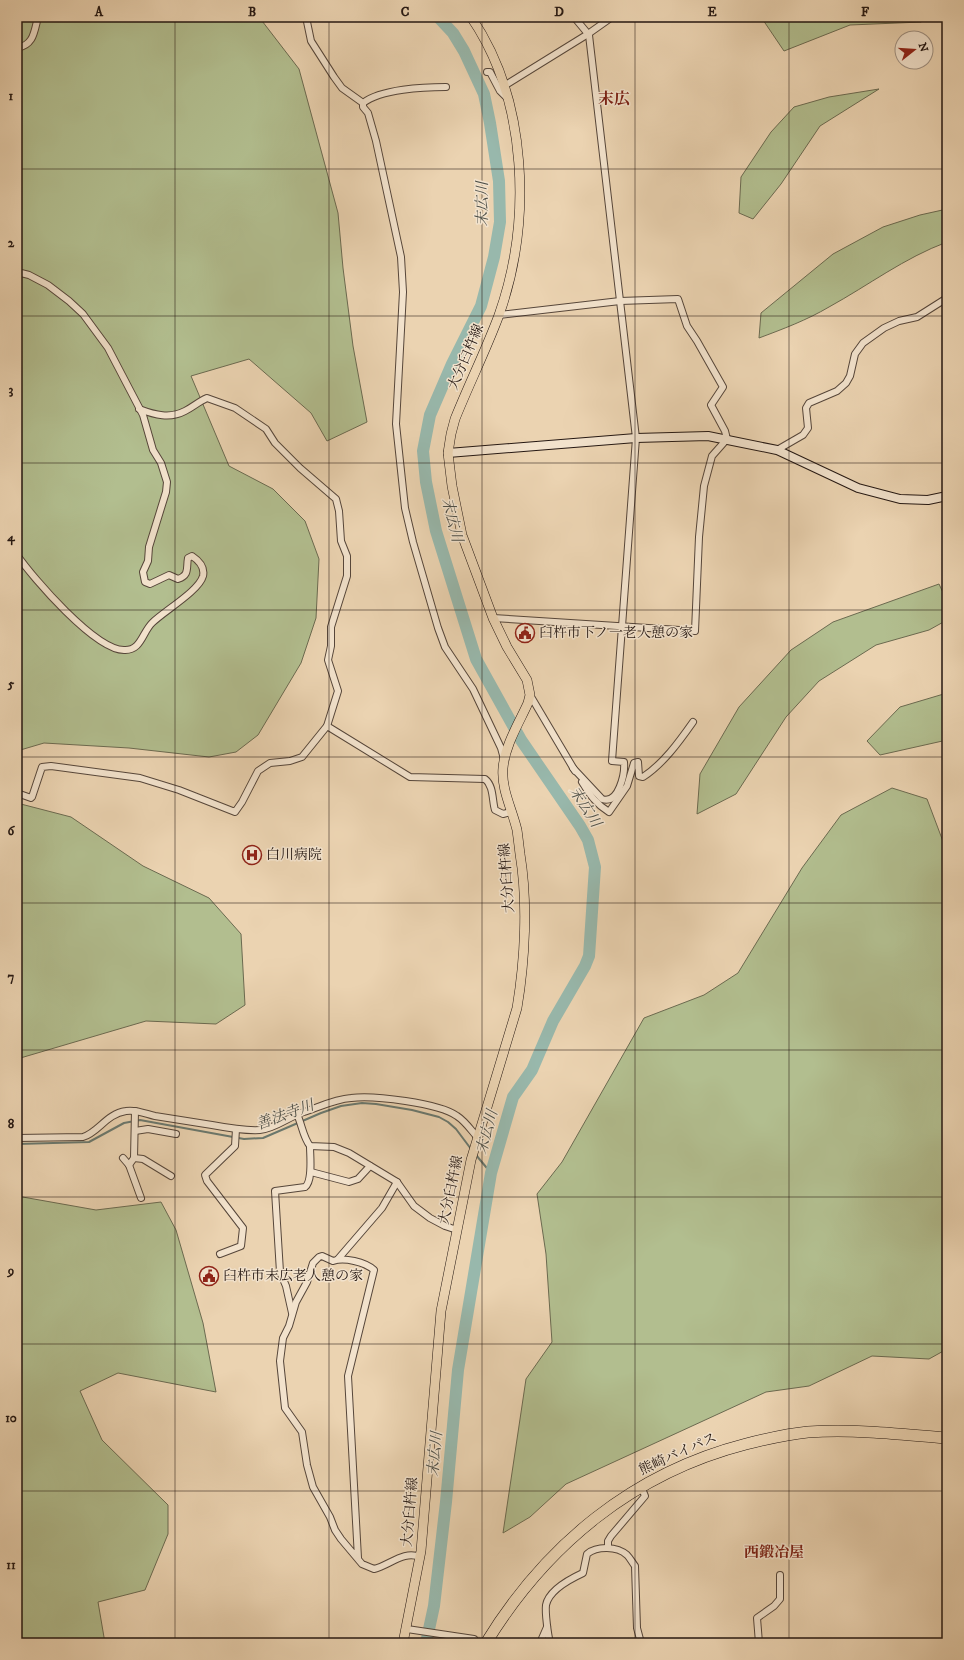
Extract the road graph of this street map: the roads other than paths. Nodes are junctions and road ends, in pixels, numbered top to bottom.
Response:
1 (38, 17) edge
2 (306, 17) edge
3 (471, 17) edge
4 (574, 17) edge
5 (612, 17) edge
6 (588, 34) junction
7 (17, 48) edge
8 (487, 72) dead end
9 (504, 86) junction
10 (446, 87) dead end
11 (507, 98) junction
12 (363, 103) junction
13 (17, 272) edge
14 (947, 298) edge
15 (620, 301) junction
16 (499, 315) junction
17 (139, 409) junction
18 (636, 438) junction
19 (727, 439) junction
20 (777, 450) junction
21 (448, 453) junction
22 (947, 496) edge
23 (17, 555) edge
24 (493, 618) junction
25 (622, 627) junction
26 (529, 699) junction
27 (693, 722) dead end
28 (327, 726) junction
29 (504, 759) junction
30 (573, 768) junction
31 (17, 794) edge
32 (511, 812) junction
33 (135, 1113) junction
34 (298, 1116) junction
35 (135, 1129) junction
36 (236, 1131) junction
37 (176, 1134) dead end
38 (17, 1138) edge
39 (477, 1139) junction
40 (310, 1146) junction
41 (123, 1158) dead end
42 (134, 1158) junction
43 (129, 1165) junction
44 (370, 1166) junction
45 (311, 1172) junction
46 (171, 1176) dead end
47 (397, 1182) junction
48 (141, 1198) dead end
49 (457, 1230) junction
50 (220, 1254) dead end
51 (338, 1259) junction
52 (292, 1313) junction
53 (947, 1438) edge
54 (642, 1486) junction
55 (608, 1548) junction
56 (420, 1557) junction
57 (358, 1558) junction
58 (780, 1575) dead end
59 (548, 1625) junction
60 (410, 1629) junction
61 (474, 1640) dead end
62 (465, 1641) edge
63 (500, 1642) dead end
64 (403, 1643) edge
65 (486, 1643) edge
66 (519, 1643) edge
67 (540, 1643) edge
68 (550, 1643) edge
69 (641, 1643) edge
70 (759, 1643) edge

1 - 7 street
2 - 12 street
3 - 9 main road, 大分臼杵線
4 - 6 street
5 - 6 street
6 - 9 street
6 - 15 street
8 - 11 street
9 - 11 main road, 大分臼杵線
10 - 12 street
11 - 16 main road, 大分臼杵線
12 - 29 street
13 - 17 street
14 - 20 street
15 - 16 street
15 - 18 street
15 - 19 street
16 - 21 main road, 大分臼杵線
17 - 23 street
17 - 28 street
18 - 19 street
18 - 21 street
18 - 25 street
19 - 20 street
19 - 25 street
20 - 22 street
21 - 24 main road, 大分臼杵線
24 - 25 street
24 - 26 main road, 大分臼杵線
25 - 30 street
26 - 29 main road, 大分臼杵線
26 - 30 street
27 - 30 street
28 - 31 street
28 - 32 street
29 - 32 main road, 大分臼杵線
32 - 39 main road, 大分臼杵線
33 - 35 street
33 - 36 street
33 - 38 street
34 - 36 street
34 - 39 street
34 - 40 street
35 - 37 street
35 - 42 street
36 - 50 street
39 - 49 main road, 大分臼杵線
40 - 44 street
40 - 45 street
41 - 43 street
42 - 43 street
42 - 46 street
43 - 48 street
44 - 45 street
44 - 47 street
45 - 52 street
47 - 49 street
47 - 51 street
49 - 56 main road, 大分臼杵線
51 - 52 street
51 - 57 street
52 - 57 street
53 - 54 highway, 熊崎バイパス
54 - 55 street
54 - 65 highway, 熊崎バイパス
55 - 59 street
55 - 69 street
56 - 57 street
56 - 60 main road, 大分臼杵線
58 - 70 street
59 - 67 street
59 - 68 street
60 - 62 street
60 - 64 main road, 大分臼杵線
61 - 62 street
63 - 66 street

